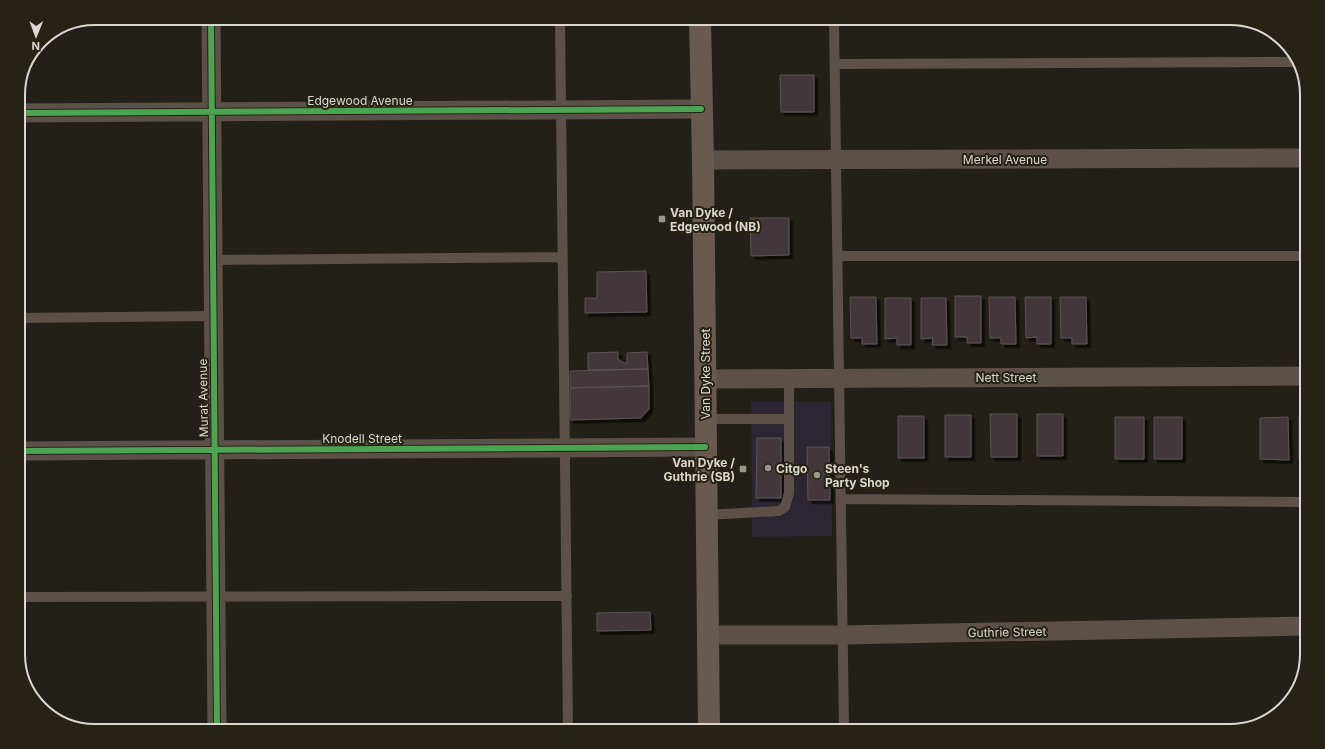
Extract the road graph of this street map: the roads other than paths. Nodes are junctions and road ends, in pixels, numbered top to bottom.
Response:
1 (210, 25) edge
2 (560, 25) edge
3 (700, 25) edge
4 (834, 25) edge
5 (1292, 62) edge
6 (835, 64) junction
7 (701, 109) junction
8 (561, 110) junction
9 (211, 112) junction
10 (25, 113) edge
11 (1300, 158) edge
12 (703, 160) junction
13 (837, 160) junction
14 (838, 256) junction
15 (1300, 256) edge
16 (563, 257) junction
17 (212, 260) junction
18 (213, 316) junction
19 (25, 318) edge
20 (1300, 376) edge
21 (839, 377) junction
22 (789, 378) junction
23 (704, 379) junction
24 (705, 419) junction
25 (789, 419) junction
26 (705, 447) junction
27 (565, 448) junction
28 (214, 450) junction
29 (25, 451) edge
30 (842, 500) junction
31 (1300, 502) edge
32 (706, 515) junction
33 (216, 596) junction
34 (566, 596) junction
35 (25, 598) edge
36 (1300, 626) edge
37 (707, 635) junction
38 (844, 635) junction
39 (217, 724) edge
40 (568, 724) edge
41 (709, 724) edge
42 (844, 724) edge

1 - 9 street, Murat Avenue
2 - 8 lane
3 - 7 main road, Van Dyke Street
4 - 6 lane
5 - 6 lane
6 - 13 lane
7 - 8 street, Edgewood Avenue
7 - 12 main road, Van Dyke Street
8 - 9 street, Edgewood Avenue
8 - 16 lane
9 - 10 street, Edgewood Avenue
9 - 17 street, Murat Avenue
11 - 13 street, Merkel Avenue
12 - 13 street, Merkel Avenue
12 - 23 main road, Van Dyke Street
13 - 14 lane
14 - 15 lane
14 - 21 lane
16 - 17 lane
16 - 27 lane
17 - 18 street, Murat Avenue
18 - 19 lane
18 - 28 street, Murat Avenue
20 - 21 street, Nett Street
21 - 22 street, Nett Street
21 - 30 lane
22 - 23 street, Nett Street
22 - 25 lane
23 - 24 main road, Van Dyke Street
24 - 25 lane
24 - 26 main road, Van Dyke Street
25 - 32 lane
26 - 27 street, Knodell Street
26 - 32 main road, Van Dyke Street
27 - 28 street, Knodell Street
27 - 34 lane
28 - 29 street, Knodell Street
28 - 33 street, Murat Avenue
30 - 31 lane
30 - 38 lane
32 - 37 main road, Van Dyke Street
33 - 34 lane
33 - 35 lane
33 - 39 street, Murat Avenue
34 - 40 lane
36 - 38 street, Guthrie Street
37 - 38 street, Guthrie Street
37 - 41 main road, Van Dyke Street
38 - 42 lane

